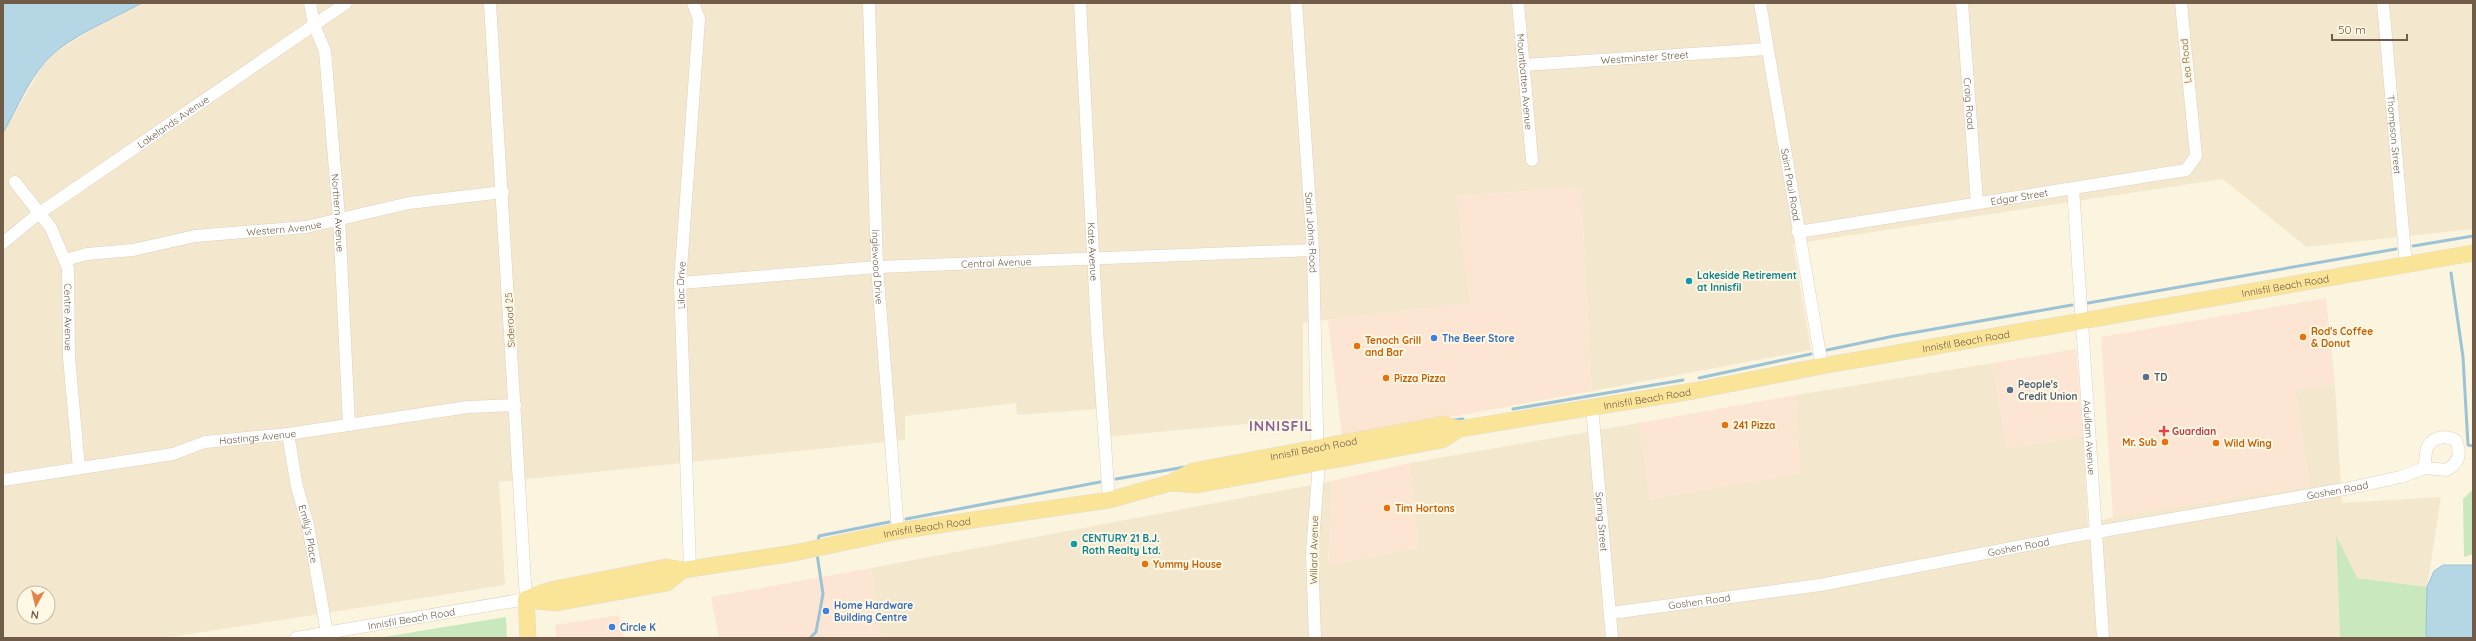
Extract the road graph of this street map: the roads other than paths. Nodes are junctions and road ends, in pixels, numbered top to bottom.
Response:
1 (310, 3) edge
2 (346, 3) edge
3 (490, 3) edge
4 (693, 3) edge
5 (869, 3) edge
6 (1080, 3) edge
7 (1296, 3) edge
8 (1518, 3) edge
9 (1760, 3) edge
10 (1962, 3) edge
11 (2181, 3) edge
12 (2383, 3) edge
13 (314, 25) junction
14 (1767, 49) junction
15 (1523, 65) junction
16 (2191, 119) joint
17 (1532, 160) dead end
18 (15, 182) dead end
19 (2073, 188) junction
20 (503, 192) junction
21 (1977, 203) junction
22 (38, 214) junction
23 (339, 218) junction
24 (1798, 232) junction
25 (3, 243) edge
26 (1313, 250) junction
27 (2473, 253) edge
28 (1094, 257) junction
29 (65, 260) junction
30 (2406, 266) junction
31 (877, 267) junction
32 (680, 283) junction
33 (2081, 322) junction
34 (1822, 366) junction
35 (515, 405) junction
36 (1592, 406) junction
37 (349, 425) junction
38 (288, 434) junction
39 (1318, 455) junction
40 (79, 468) junction
41 (2424, 468) dead end
42 (3, 480) edge
43 (1109, 500) junction
44 (898, 531) junction
45 (2096, 532) junction
46 (687, 570) junction
47 (526, 600) junction
48 (1610, 613) junction
49 (327, 633) junction
50 (296, 638) edge
51 (528, 638) edge
52 (1315, 638) edge
53 (1612, 638) edge
54 (2104, 638) edge

1 - 13 street, Northern Avenue
2 - 13 street, Lakelands Avenue
3 - 20 street, Sideroad 25
4 - 32 street, Lilac Drive
5 - 31 street, Inglewood Drive
6 - 28 street, Kate Avenue
7 - 26 street, Saint Johns Road
8 - 15 street, Mountbatten Avenue
9 - 14 street, Saint Paul Road
10 - 21 street, Craig Road
11 - 16 street, Lea Road
12 - 30 street, Thompson Street
13 - 22 street, Lakelands Avenue
13 - 23 street, Northern Avenue
14 - 15 street, Westminster Street
14 - 24 street, Saint Paul Road
15 - 17 street, Mountbatten Avenue
16 - 19 street, Edgar Street
18 - 22 street, Centre Avenue
19 - 21 street, Edgar Street
19 - 33 street, Adullam Avenue
20 - 23 street, Western Avenue
20 - 35 street, Sideroad 25
21 - 24 street, Edgar Street
22 - 25 street, Lakelands Avenue
22 - 29 street, Centre Avenue
23 - 29 street, Western Avenue
23 - 37 street, Northern Avenue
24 - 34 street, Saint Paul Road
26 - 28 street, Central Avenue
26 - 39 street, Saint Johns Road
27 - 30 main road, Innisfil Beach Road
28 - 31 street, Central Avenue
28 - 43 street, Kate Avenue
29 - 40 street, Centre Avenue
30 - 33 main road, Innisfil Beach Road
31 - 32 street, Central Avenue
31 - 44 street, Inglewood Drive
32 - 46 street, Lilac Drive
33 - 34 main road, Innisfil Beach Road
33 - 45 street, Adullam Avenue
34 - 36 main road, Innisfil Beach Road
35 - 37 street, Hastings Avenue
35 - 47 street, Sideroad 25
36 - 39 main road, Innisfil Beach Road
36 - 48 street, Spring Street
37 - 38 street, Hastings Avenue
38 - 40 street, Hastings Avenue
38 - 49 street, Emily's Place
39 - 43 main road, Innisfil Beach Road
39 - 52 street, Willard Avenue
40 - 42 street, Hastings Avenue
41 - 45 street, Goshen Road
43 - 44 main road, Innisfil Beach Road
44 - 46 main road, Innisfil Beach Road
45 - 48 street, Goshen Road
45 - 54 street, Adullam Avenue
46 - 47 main road, Innisfil Beach Road
47 - 49 street, Innisfil Beach Road
47 - 51 main road, Sideroad 25
48 - 53 street, Spring Street
49 - 50 street, Innisfil Beach Road

